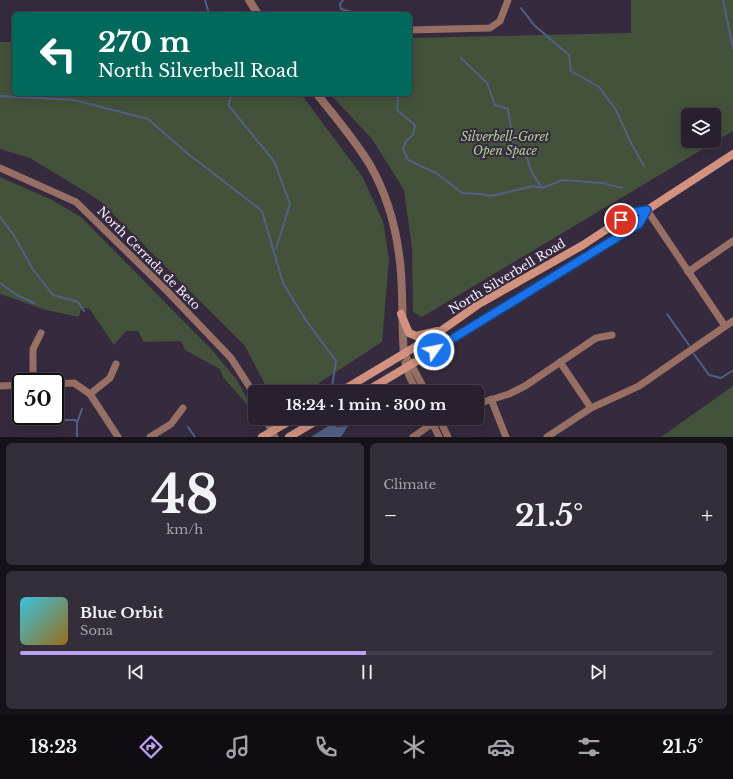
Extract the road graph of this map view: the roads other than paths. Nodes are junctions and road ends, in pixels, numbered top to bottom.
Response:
1 (249, 0) edge
2 (508, 0) edge
3 (257, 12) edge
4 (412, 30) edge
5 (320, 96) edge
6 (733, 154) edge
7 (0, 168) edge
8 (647, 210) junction
9 (733, 241) edge
10 (688, 272) junction
11 (401, 314) junction
12 (733, 321) edge
13 (725, 326) junction
14 (443, 329) junction
15 (41, 333) dead end
16 (612, 335) dead end
17 (404, 354) junction
18 (560, 362) junction
19 (116, 364) dead end
20 (409, 366) junction
21 (34, 373) edge
22 (64, 384) edge
23 (12, 385) edge
24 (249, 385) edge
25 (352, 385) edge
26 (377, 385) edge
27 (415, 385) edge
28 (421, 385) edge
29 (0, 386) edge
30 (90, 394) junction
31 (491, 399) junction
32 (484, 402) edge
33 (183, 408) dead end
34 (591, 408) junction
35 (269, 425) edge
36 (286, 425) edge
37 (309, 425) edge
38 (426, 425) edge
39 (433, 425) edge
40 (442, 425) edge
41 (274, 434) edge
42 (118, 437) edge
43 (150, 437) edge
44 (262, 437) edge
45 (289, 437) edge
46 (413, 437) edge
47 (439, 437) edge
48 (448, 437) edge
49 (506, 437) edge
50 (547, 437) edge

1 - 3 street
2 - 4 street
5 - 11 street
6 - 8 main road, North Silverbell Road
7 - 24 street, North Cerrada de Beto
8 - 10 street
8 - 14 main road, North Silverbell Road
8 - 20 main road, North Silverbell Road
9 - 10 street
10 - 13 street
11 - 14 main road
11 - 17 street
12 - 13 street
13 - 34 street
14 - 17 main road, North Silverbell Road
15 - 21 street
16 - 18 street
17 - 20 street
17 - 25 main road, North Silverbell Road
18 - 31 street
18 - 34 street
19 - 30 street
20 - 26 main road, North Silverbell Road
20 - 27 street
20 - 28 street
22 - 30 street
23 - 29 street
30 - 42 street
31 - 32 street
31 - 49 street
33 - 43 street
34 - 50 street
35 - 41 street
36 - 41 main road
37 - 45 main road
38 - 46 street
39 - 47 street
40 - 48 street
41 - 44 main road

